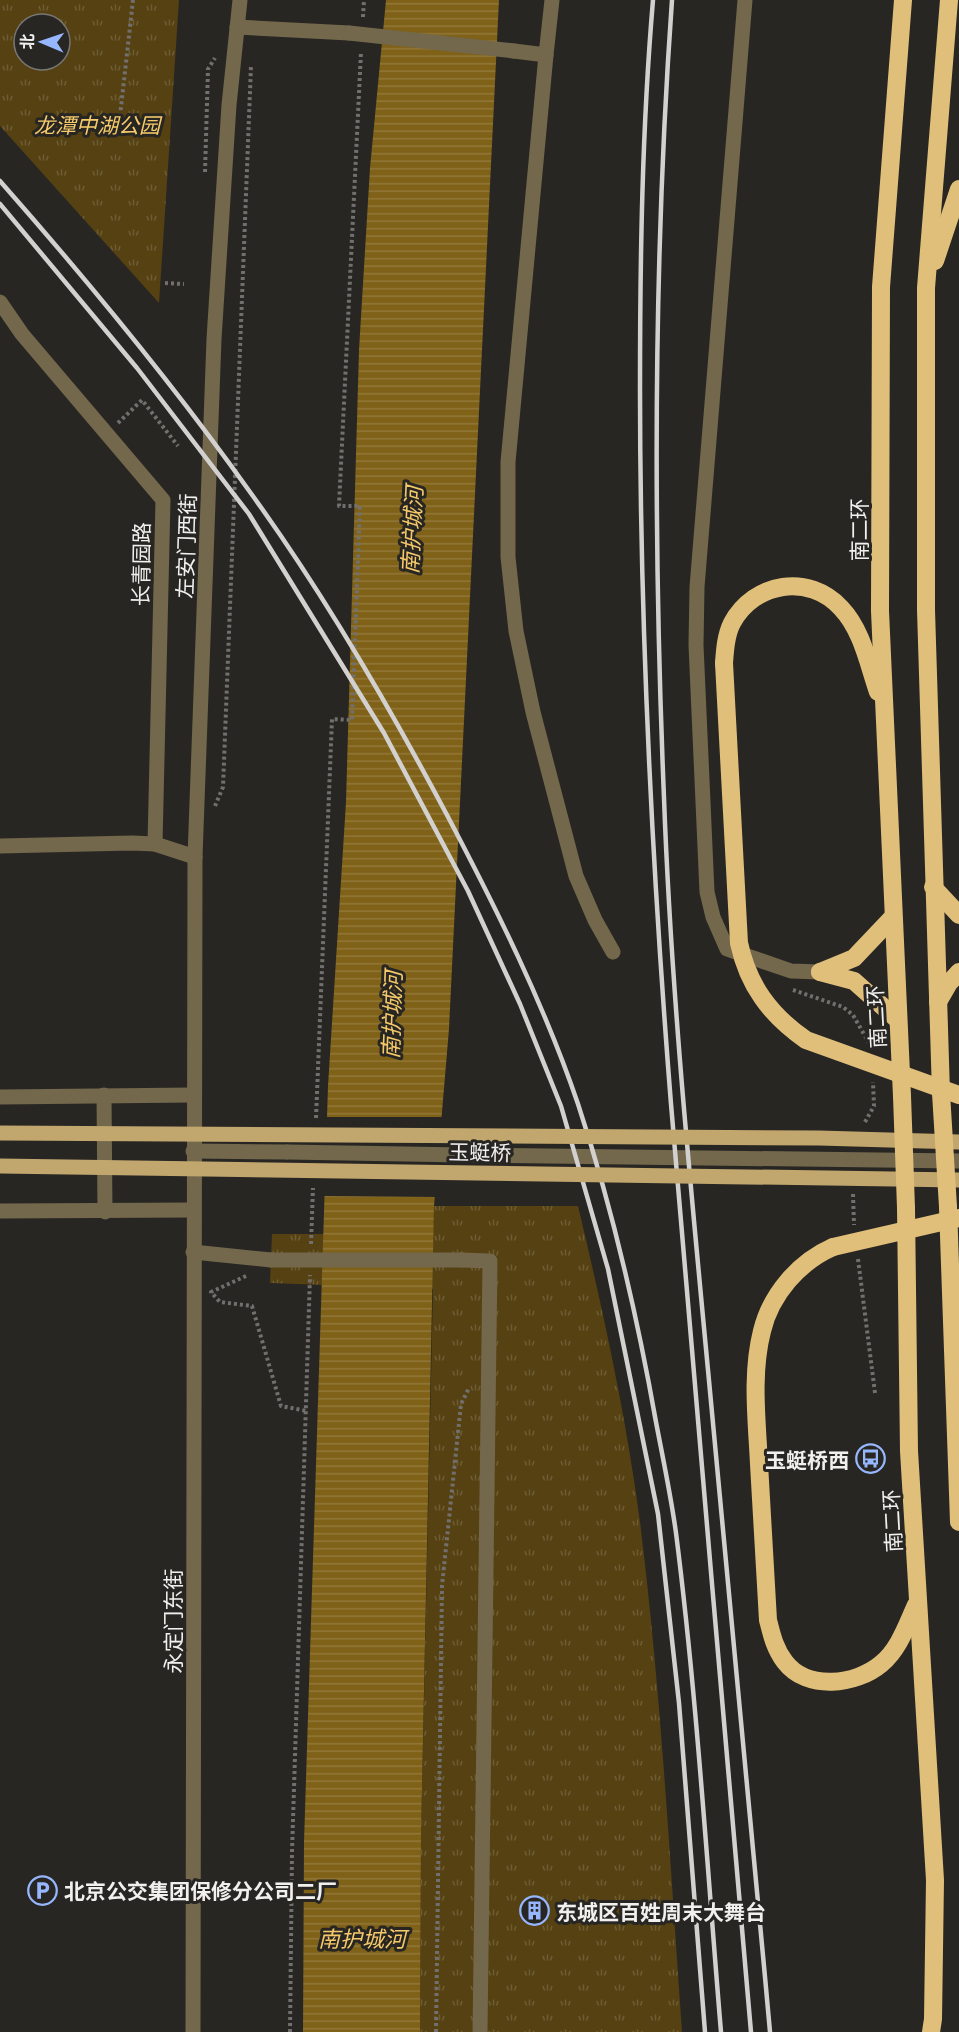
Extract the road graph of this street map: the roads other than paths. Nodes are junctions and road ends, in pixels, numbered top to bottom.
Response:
1 (240, 0) edge
2 (552, 0) edge
3 (745, 0) edge
4 (903, 0) edge
5 (949, 0) edge
6 (237, 27) junction
7 (546, 55) junction
8 (959, 189) edge
9 (926, 288) junction
10 (0, 302) edge
11 (885, 710) junction
12 (155, 844) junction
13 (0, 846) edge
14 (195, 857) junction
15 (933, 887) junction
16 (959, 915) edge
17 (892, 918) junction
18 (614, 952) dead end
19 (820, 972) junction
20 (959, 972) edge
21 (938, 1004) junction
22 (898, 1020) junction
23 (950, 1094) edge
24 (104, 1095) junction
25 (193, 1095) junction
26 (0, 1097) edge
27 (0, 1133) edge
28 (959, 1142) edge
29 (193, 1151) junction
30 (959, 1161) edge
31 (0, 1166) edge
32 (959, 1180) edge
33 (193, 1210) junction
34 (0, 1211) edge
35 (105, 1212) junction
36 (953, 1212) edge
37 (954, 1246) edge
38 (193, 1252) junction
39 (955, 1277) edge
40 (952, 1311) junction
41 (959, 1336) edge
42 (958, 1488) edge
43 (959, 1522) edge
44 (918, 1601) junction
45 (193, 2032) edge
46 (480, 2032) edge
47 (931, 2032) edge

1 - 6 street, 左安门西街
2 - 7 street
3 - 19 street
4 - 11 highway, 南二环
5 - 9 highway
6 - 7 street, bridge
6 - 14 street, 左安门西街
7 - 18 street
8 - 9 highway
9 - 15 highway
10 - 12 street, 长青园路
11 - 17 highway, 南二环
11 - 23 highway, bridge
12 - 13 street
12 - 14 street
14 - 25 street, 左安门西街
15 - 16 highway
15 - 21 highway
17 - 19 highway
17 - 22 highway, 南二环
19 - 22 highway
20 - 21 highway
21 - 23 highway
22 - 44 highway, 南二环, bridge
23 - 36 highway, bridge
24 - 25 street
24 - 26 street
24 - 35 street
25 - 29 street, 左安门西街
27 - 28 main road, 玉蜓桥, bridge
29 - 30 street, bridge
29 - 33 street, 永定门东街
31 - 32 main road, 玉蜓桥, bridge
33 - 35 street
33 - 38 street, 永定门东街
34 - 35 street
36 - 37 highway
36 - 44 highway, bridge
37 - 39 highway
38 - 45 street, 永定门东街
38 - 46 street, bridge
39 - 40 highway
40 - 41 highway
40 - 42 highway
42 - 43 highway
44 - 47 highway, 南二环

